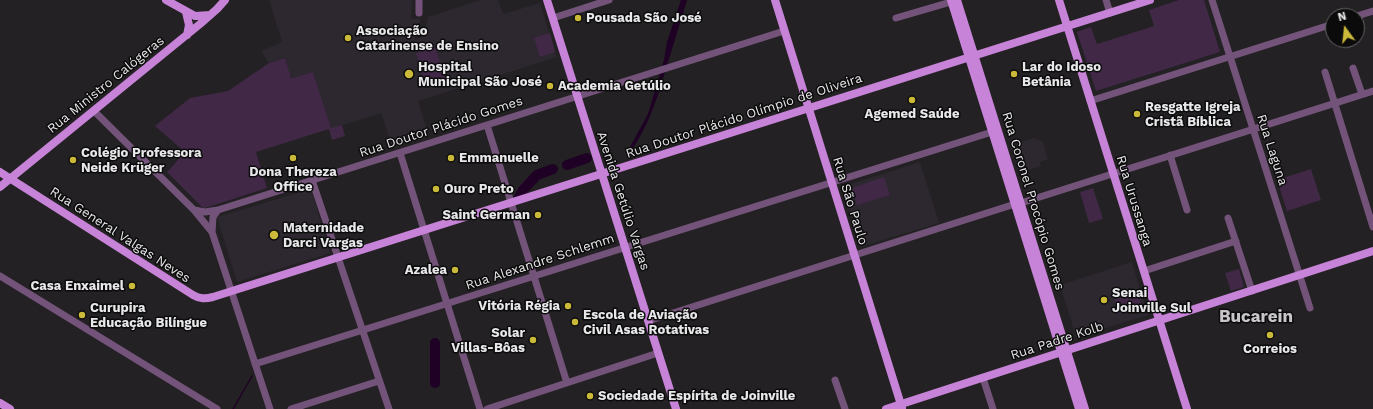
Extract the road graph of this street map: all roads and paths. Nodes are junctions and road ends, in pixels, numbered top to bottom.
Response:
1 (166, 0) edge
2 (225, 0) edge
3 (547, 0) edge
4 (609, 0) edge
5 (775, 0) edge
6 (1059, 0) edge
7 (1106, 0) edge
8 (1150, 0) edge
9 (1212, 0) edge
10 (420, 1) edge
11 (953, 1) edge
12 (186, 12) junction
13 (419, 13) dead end
14 (1110, 13) junction
15 (211, 15) junction
16 (552, 18) junction
17 (896, 18) dead end
18 (1067, 26) junction
19 (1325, 26) edge
20 (784, 31) junction
21 (187, 35) junction
22 (1230, 56) junction
23 (972, 57) junction
24 (1354, 68) dead end
25 (1325, 72) dead end
26 (1373, 91) edge
27 (1362, 94) junction
28 (577, 96) junction
29 (1090, 101) junction
30 (1335, 103) junction
31 (809, 108) junction
32 (94, 111) junction
33 (487, 125) junction
34 (1253, 129) junction
35 (992, 132) junction
36 (400, 153) junction
37 (1170, 155) junction
38 (0, 172) edge
39 (1113, 173) junction
40 (602, 174) junction
41 (10, 179) junction
42 (312, 180) junction
43 (832, 182) junction
44 (0, 187) edge
45 (511, 203) junction
46 (1018, 204) junction
47 (194, 210) junction
48 (218, 210) junction
49 (1187, 210) dead end
50 (1228, 218) dead end
51 (1373, 226) edge
52 (424, 230) junction
53 (212, 232) junction
54 (1236, 241) junction
55 (625, 248) junction
56 (1373, 252) edge
57 (855, 255) junction
58 (338, 258) junction
59 (1144, 271) junction
60 (1300, 275) junction
61 (0, 276) edge
62 (534, 276) junction
63 (232, 291) junction
64 (1252, 291) junction
65 (447, 304) junction
66 (1310, 308) dead end
67 (648, 321) junction
68 (1159, 321) junction
69 (362, 330) junction
70 (1064, 351) junction
71 (658, 353) junction
72 (255, 364) junction
73 (983, 378) junction
74 (835, 380) dead end
75 (379, 381) junction
76 (567, 383) junction
77 (0, 403) edge
78 (902, 407) edge
79 (10, 409) edge
80 (216, 409) edge
81 (270, 409) edge
82 (291, 409) edge
83 (389, 409) edge
84 (480, 409) edge
85 (487, 409) edge
86 (676, 409) edge
87 (845, 409) edge
88 (886, 409) edge
89 (993, 409) edge
90 (1079, 409) edge
91 (1085, 409) edge
92 (1187, 409) edge

1 - 12 main road
2 - 15 main road, Rua Ministro Calógeras
3 - 16 main road, Avenida Getúlio Vargas
4 - 16 street
5 - 20 main road, Rua São Paulo
6 - 18 main road, Rua Urussanga
7 - 14 street
8 - 14 main road, Rua Doutor Plácido Olímpio de Oliveira
9 - 22 street, Rua Laguna
10 - 13 street
11 - 17 street
11 - 23 main road, Rua Coronel Procópio Gomes
12 - 15 main road
12 - 21 main road
14 - 18 main road, Rua Doutor Plácido Olímpio de Oliveira
15 - 21 main road, Rua Ministro Calógeras
16 - 28 main road, Avenida Getúlio Vargas
18 - 23 main road, Rua Doutor Plácido Olímpio de Oliveira
18 - 29 main road, Rua Urussanga
19 - 22 street
20 - 28 street, Rua Doutor Plácido Gomes
20 - 31 main road, Rua São Paulo
21 - 32 main road, Rua Ministro Calógeras
22 - 29 street
22 - 34 street, Rua Laguna
23 - 31 main road, Rua Doutor Plácido Olímpio de Oliveira
23 - 35 main road, Rua Coronel Procópio Gomes
23 - 46 main road, Rua Coronel Procópio Gomes
24 - 27 street
25 - 30 street
26 - 27 street
27 - 30 street
28 - 33 street, Rua Doutor Plácido Gomes
28 - 40 main road, Avenida Getúlio Vargas
29 - 39 main road, Rua Urussanga
30 - 34 street
30 - 51 street
31 - 40 main road, Rua Doutor Plácido Olímpio de Oliveira
31 - 43 main road, Rua São Paulo
32 - 41 main road, Rua Ministro Calógeras
32 - 47 street
33 - 36 street, Rua Doutor Plácido Gomes
33 - 45 street
34 - 37 street
34 - 60 street, Rua Laguna
35 - 43 street, Rua Alexandre Schlemm
35 - 46 main road, Rua Coronel Procópio Gomes
36 - 42 street, Rua Doutor Plácido Gomes
36 - 52 street
37 - 39 street
37 - 49 street
38 - 41 main road, Rua General Valgas Neves
39 - 46 street
39 - 59 main road, Rua Urussanga
40 - 45 main road, Rua Doutor Plácido Olímpio de Oliveira
40 - 55 main road, Avenida Getúlio Vargas
41 - 44 main road, Rua Ministro Calógeras
41 - 63 main road, Rua General Valgas Neves
42 - 48 street, Rua Doutor Plácido Gomes
42 - 58 street
43 - 55 street, Rua Alexandre Schlemm
43 - 57 main road, Rua São Paulo
45 - 52 main road, Rua Doutor Plácido Olímpio de Oliveira
45 - 62 street
46 - 57 street
46 - 70 main road, Rua Coronel Procópio Gomes
47 - 48 street, Rua Doutor Plácido Gomes
47 - 53 street
48 - 53 street
50 - 54 street
52 - 58 main road, Rua Doutor Plácido Olímpio de Oliveira
52 - 65 street
53 - 63 street
54 - 59 street
54 - 64 street
55 - 62 street, Rua Alexandre Schlemm
55 - 67 main road, Avenida Getúlio Vargas
56 - 60 main road, Rua Padre Kolb
57 - 67 street
57 - 78 main road, Rua São Paulo
58 - 63 main road, Rua Doutor Plácido Olímpio de Oliveira
58 - 69 street
59 - 68 main road, Rua Urussanga
60 - 64 main road, Rua Padre Kolb
60 - 66 street, Rua Laguna
61 - 80 street
62 - 65 street, Rua Alexandre Schlemm
62 - 76 street
63 - 72 street
64 - 68 main road, Rua Padre Kolb
65 - 69 street, Rua Alexandre Schlemm
65 - 84 street
67 - 71 main road, Avenida Getúlio Vargas
68 - 70 main road, Rua Padre Kolb
68 - 92 main road, Rua Urussanga
69 - 72 street, Rua Alexandre Schlemm
69 - 75 street
70 - 73 main road, Rua Padre Kolb
70 - 90 main road, Rua Coronel Procópio Gomes
70 - 91 main road, Rua Coronel Procópio Gomes
71 - 76 street
71 - 86 main road, Avenida Getúlio Vargas
72 - 81 street
73 - 78 main road, Rua Padre Kolb
73 - 89 street
74 - 87 street
75 - 82 street
75 - 83 street
76 - 85 street
77 - 79 main road
78 - 88 main road, Rua Padre Kolb

